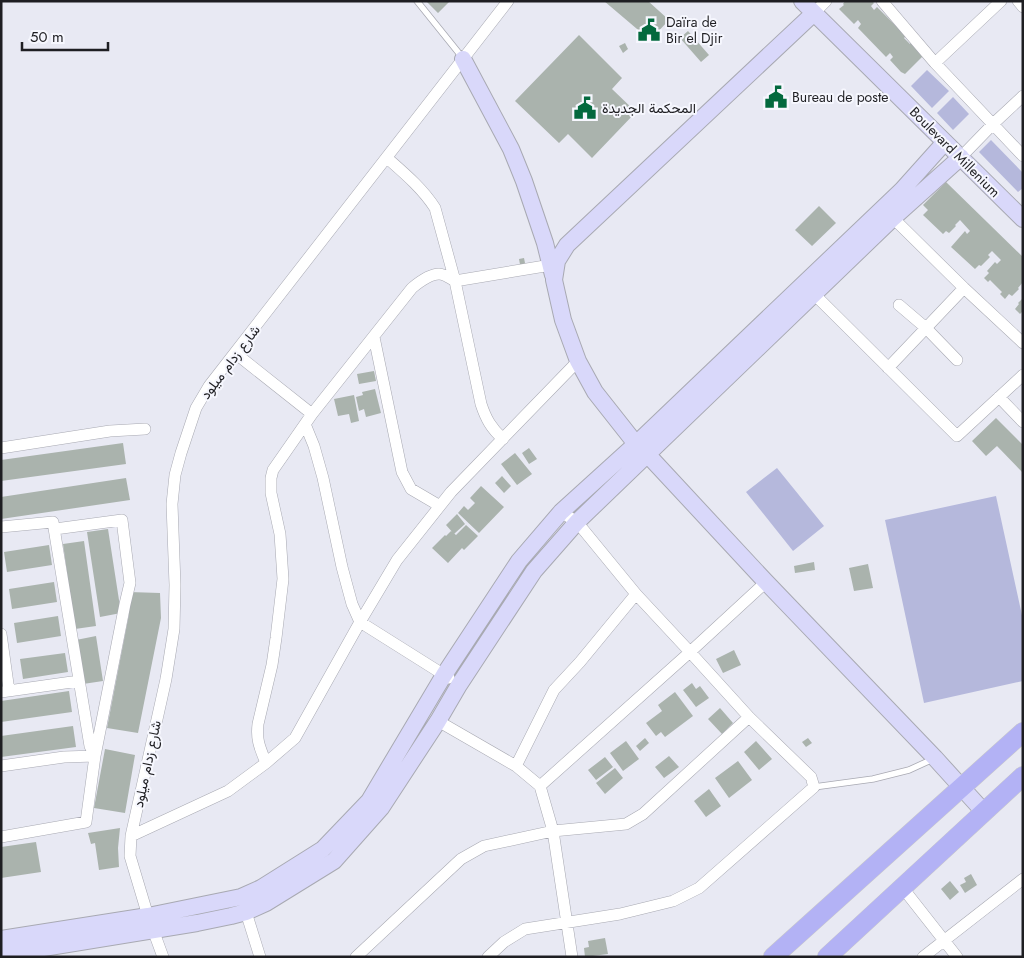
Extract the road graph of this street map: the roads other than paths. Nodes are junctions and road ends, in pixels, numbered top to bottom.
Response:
1 (417, 1) edge
2 (508, 1) edge
3 (802, 1) edge
4 (826, 1) edge
5 (1001, 1) edge
6 (1018, 1) edge
7 (884, 2) edge
8 (1023, 7) edge
9 (814, 13) junction
10 (463, 59) junction
11 (935, 63) junction
12 (1023, 96) edge
13 (993, 124) junction
14 (945, 142) junction
15 (1023, 156) edge
16 (961, 157) junction
17 (387, 158) junction
18 (893, 218) junction
19 (1023, 219) edge
20 (552, 273) junction
21 (454, 281) junction
22 (964, 288) junction
23 (814, 294) junction
24 (899, 305) dead end
25 (926, 328) junction
26 (374, 337) junction
27 (1023, 343) edge
28 (235, 353) junction
29 (958, 360) dead end
30 (578, 361) junction
31 (888, 368) junction
32 (1023, 375) edge
33 (999, 397) junction
34 (312, 414) junction
35 (1023, 422) edge
36 (305, 424) junction
37 (145, 429) dead end
38 (502, 439) junction
39 (1, 448) edge
40 (641, 449) junction
41 (440, 506) junction
42 (561, 512) junction
43 (577, 522) junction
44 (1, 527) edge
45 (55, 529) junction
46 (766, 582) junction
47 (636, 594) junction
48 (360, 622) junction
49 (1, 634) edge
50 (690, 652) junction
51 (444, 675) junction
52 (79, 681) junction
53 (459, 685) junction
54 (5, 691) edge
55 (749, 717) junction
56 (438, 721) junction
57 (1023, 732) edge
58 (95, 756) junction
59 (935, 758) junction
60 (266, 763) junction
61 (1, 766) edge
62 (516, 766) junction
63 (1023, 776) edge
64 (540, 786) junction
65 (962, 786) junction
66 (814, 787) junction
67 (984, 812) junction
68 (553, 831) junction
69 (131, 836) junction
70 (1, 837) edge
71 (1023, 879) edge
72 (902, 887) junction
73 (246, 912) junction
74 (566, 922) junction
75 (151, 923) junction
76 (1, 939) edge
77 (944, 940) junction
78 (1, 955) edge
79 (164, 957) edge
80 (260, 957) edge
81 (356, 957) edge
82 (488, 957) edge
83 (572, 957) edge
84 (773, 957) edge
85 (827, 957) edge
86 (923, 957) edge
87 (957, 957) edge

1 - 10 lane
2 - 10 street, شارع زدام ميلود
3 - 9 main road, Boulevard Millenium
4 - 9 street
5 - 11 street
6 - 8 street
7 - 11 street
9 - 14 main road, Boulevard Millenium
9 - 20 main road
10 - 17 street, شارع زدام ميلود
10 - 20 main road
11 - 13 street
12 - 13 street
13 - 15 street
13 - 16 street
14 - 16 main road, Boulevard Millenium
14 - 40 main road
16 - 18 main road
16 - 19 main road, Boulevard Millenium
17 - 21 street
17 - 28 street, شارع زدام ميلود
18 - 22 street
18 - 23 main road
20 - 21 street
20 - 30 main road
21 - 26 street
21 - 38 street
22 - 25 street
22 - 27 street
23 - 31 street
23 - 40 main road
24 - 25 street
25 - 29 street
25 - 31 street
26 - 34 street
26 - 41 street
28 - 34 street
28 - 69 street, شارع زدام ميلود
30 - 38 street
30 - 40 main road
31 - 33 street
32 - 33 street
33 - 35 street
34 - 36 street
36 - 48 street
36 - 60 street
37 - 39 street
38 - 41 street
40 - 42 main road
40 - 43 main road
40 - 46 main road
41 - 48 street
42 - 43 street
42 - 51 main road
43 - 47 street
43 - 53 main road
44 - 45 street
45 - 52 street
45 - 58 street
46 - 50 street
46 - 59 main road
47 - 50 street
47 - 62 street
48 - 51 street
48 - 60 street
49 - 54 street
50 - 55 street
50 - 64 street
51 - 53 street
51 - 75 main road
52 - 54 street
52 - 58 street
53 - 56 main road
55 - 66 street
55 - 68 street
56 - 62 street
56 - 73 main road
57 - 65 main road
58 - 61 street
58 - 70 street
59 - 65 main road
59 - 66 lane
60 - 69 street
62 - 64 street
63 - 67 main road
64 - 68 street
65 - 67 main road
65 - 84 main road
66 - 74 street
67 - 72 main road
68 - 74 street
68 - 81 street
69 - 75 street, شارع زدام ميلود
71 - 77 street
72 - 77 street
72 - 85 main road
73 - 75 main road
73 - 80 street
74 - 82 street
74 - 83 street
75 - 76 main road
75 - 78 main road
75 - 79 street, شارع زدام ميلود
77 - 86 street
77 - 87 street

